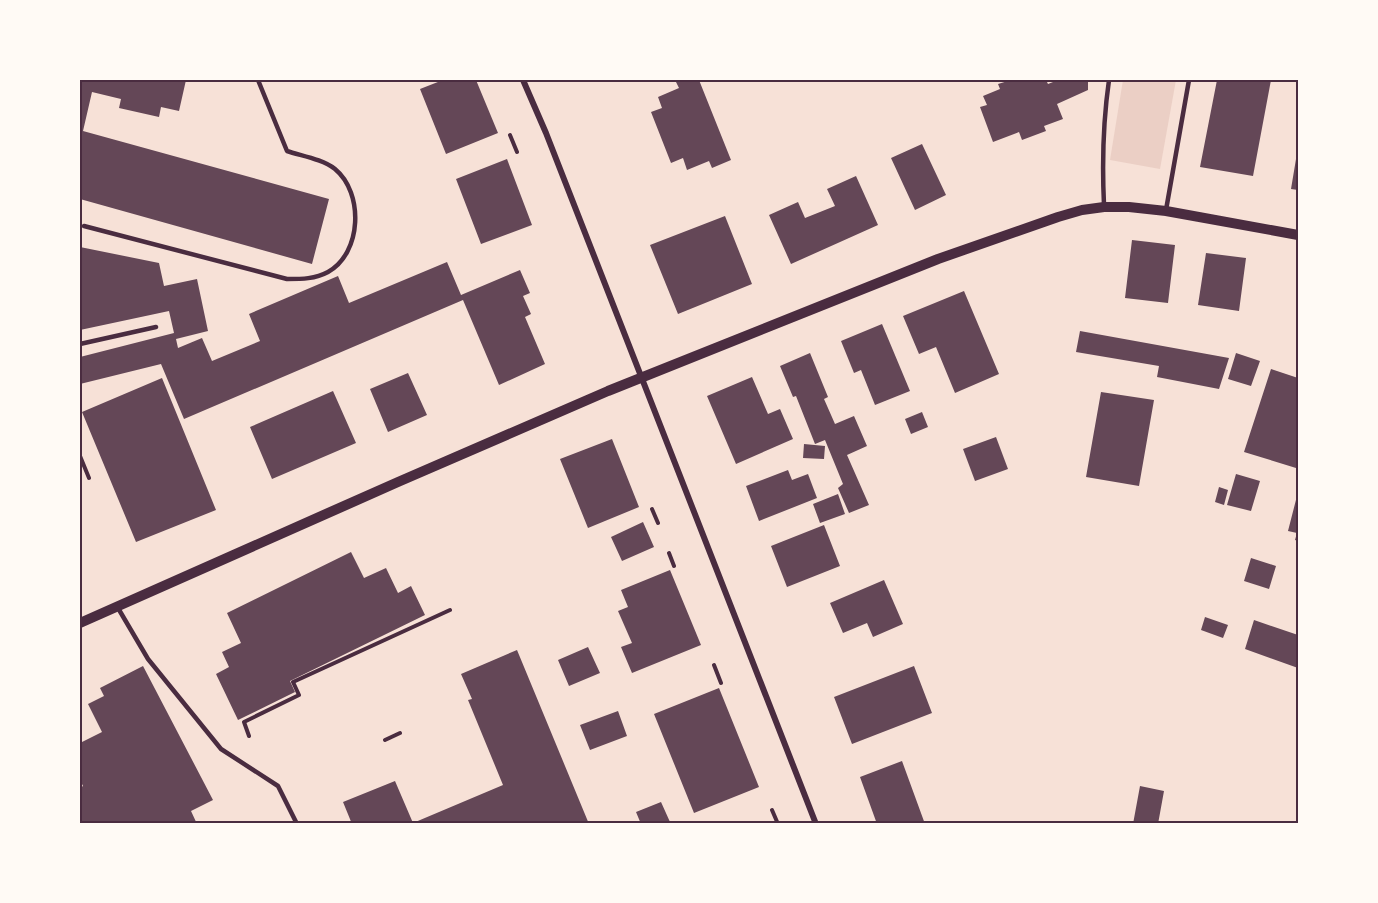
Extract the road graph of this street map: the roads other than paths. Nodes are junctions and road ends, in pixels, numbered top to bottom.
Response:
1 (258, 80) edge
2 (524, 80) edge
3 (1109, 80) edge
4 (1189, 80) edge
5 (1104, 207) junction
6 (1166, 211) junction
7 (84, 226) dead end
8 (1299, 235) edge
9 (156, 327) dead end
10 (80, 344) edge
11 (642, 378) junction
12 (117, 606) junction
13 (80, 623) edge
14 (297, 824) edge
15 (816, 824) edge

1 - 7 lane
2 - 11 street
3 - 5 lane
4 - 6 lane
5 - 6 street
5 - 11 street
6 - 8 street
9 - 10 lane
11 - 12 street
11 - 15 street
12 - 13 street
12 - 14 lane

